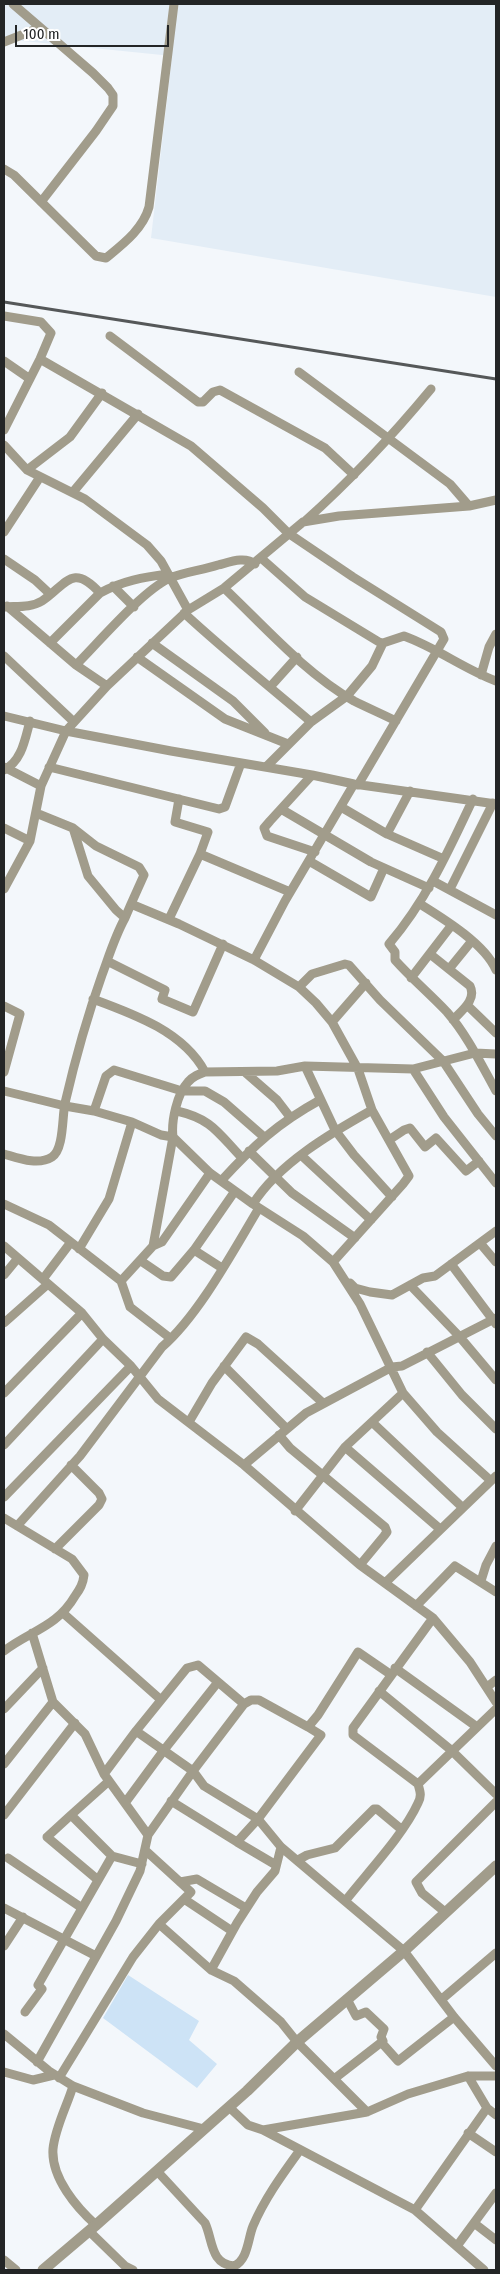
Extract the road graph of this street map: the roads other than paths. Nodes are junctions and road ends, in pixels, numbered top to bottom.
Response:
1 (13, 4) edge
2 (174, 4) edge
3 (39, 28) junction
4 (4, 42) edge
5 (4, 169) edge
6 (41, 202) junction
7 (4, 316) edge
8 (110, 336) dead end
9 (40, 359) junction
10 (4, 361) edge
11 (299, 372) dead end
12 (30, 379) junction
13 (431, 389) dead end
14 (102, 394) junction
15 (138, 414) junction
16 (4, 428) edge
17 (389, 438) junction
18 (4, 445) edge
19 (27, 470) junction
20 (354, 475) junction
21 (40, 477) junction
22 (73, 492) junction
23 (496, 500) edge
24 (468, 506) junction
25 (303, 522) junction
26 (4, 532) edge
27 (288, 533) junction
28 (4, 560) edge
29 (258, 561) junction
30 (169, 576) junction
31 (113, 586) junction
32 (224, 588) junction
33 (100, 593) junction
34 (50, 594) junction
35 (5, 607) edge
36 (134, 607) junction
37 (186, 612) junction
38 (496, 634) edge
39 (152, 643) junction
40 (384, 643) junction
41 (50, 644) junction
42 (438, 650) junction
43 (4, 656) edge
44 (297, 657) junction
45 (137, 658) junction
46 (76, 665) junction
47 (481, 675) junction
48 (496, 681) edge
49 (107, 686) junction
50 (270, 687) junction
51 (347, 696) junction
52 (4, 716) edge
53 (30, 721) junction
54 (396, 721) junction
55 (74, 722) junction
56 (311, 722) junction
57 (66, 731) junction
58 (267, 736) junction
59 (288, 744) junction
60 (241, 763) junction
61 (49, 767) junction
62 (266, 767) junction
63 (5, 769) edge
64 (312, 775) junction
65 (356, 785) junction
66 (41, 786) junction
67 (410, 791) junction
68 (473, 799) junction
69 (179, 800) junction
70 (494, 804) edge
71 (341, 807) junction
72 (281, 809) junction
73 (36, 812) junction
74 (4, 828) edge
75 (73, 828) junction
76 (387, 834) junction
77 (323, 836) junction
78 (30, 841) junction
79 (315, 852) junction
80 (200, 854) junction
81 (444, 859) junction
82 (309, 861) junction
83 (384, 868) junction
84 (431, 884) junction
85 (4, 889) edge
86 (450, 889) junction
87 (290, 892) junction
88 (131, 904) junction
89 (420, 904) junction
90 (496, 915) edge
91 (125, 918) junction
92 (169, 919) junction
93 (451, 926) junction
94 (471, 942) junction
95 (223, 944) junction
96 (430, 954) junction
97 (254, 960) junction
98 (106, 961) junction
99 (449, 969) junction
100 (496, 970) edge
101 (411, 978) junction
102 (366, 983) junction
103 (299, 988) junction
104 (93, 999) junction
105 (467, 1005) junction
106 (4, 1006) edge
107 (452, 1020) junction
108 (332, 1022) junction
109 (496, 1033) edge
110 (475, 1053) junction
111 (496, 1054) edge
112 (443, 1062) junction
113 (305, 1066) junction
114 (358, 1069) junction
115 (413, 1069) junction
116 (4, 1072) edge
117 (206, 1072) junction
118 (246, 1073) junction
119 (182, 1091) junction
120 (496, 1091) edge
121 (4, 1093) edge
122 (320, 1100) junction
123 (64, 1106) junction
124 (372, 1110) junction
125 (94, 1111) junction
126 (177, 1111) junction
127 (290, 1117) junction
128 (132, 1122) junction
129 (336, 1130) junction
130 (496, 1136) edge
131 (173, 1137) junction
132 (264, 1137) junction
133 (389, 1140) junction
134 (249, 1151) junction
135 (4, 1154) edge
136 (302, 1156) junction
137 (242, 1158) junction
138 (479, 1161) junction
139 (210, 1173) junction
140 (276, 1176) junction
141 (220, 1181) junction
142 (496, 1183) edge
143 (235, 1192) junction
144 (392, 1197) junction
145 (4, 1204) edge
146 (256, 1206) junction
147 (371, 1220) junction
148 (496, 1231) edge
149 (355, 1238) junction
150 (71, 1242) junction
151 (480, 1243) junction
152 (4, 1246) edge
153 (152, 1246) junction
154 (79, 1249) junction
155 (194, 1250) junction
156 (18, 1258) junction
157 (141, 1261) junction
158 (333, 1262) junction
159 (496, 1262) edge
160 (451, 1264) junction
161 (222, 1268) junction
162 (4, 1275) edge
163 (345, 1278) junction
164 (121, 1281) junction
165 (46, 1282) junction
166 (410, 1285) junction
167 (82, 1313) junction
168 (495, 1320) edge
169 (4, 1323) edge
170 (459, 1336) junction
171 (170, 1338) junction
172 (103, 1339) junction
173 (427, 1352) junction
174 (131, 1366) junction
175 (224, 1366) junction
176 (392, 1367) junction
177 (141, 1378) junction
178 (496, 1380) edge
179 (4, 1393) edge
180 (403, 1393) junction
181 (324, 1403) junction
182 (189, 1422) junction
183 (372, 1423) junction
184 (286, 1428) junction
185 (496, 1429) edge
186 (278, 1435) junction
187 (4, 1445) edge
188 (345, 1447) junction
189 (71, 1465) junction
190 (244, 1465) junction
191 (322, 1473) junction
192 (493, 1478) edge
193 (4, 1497) edge
194 (462, 1507) junction
195 (296, 1511) junction
196 (4, 1518) edge
197 (17, 1526) junction
198 (440, 1529) junction
199 (496, 1546) edge
200 (55, 1549) junction
201 (360, 1566) junction
202 (481, 1581) junction
203 (385, 1584) junction
204 (496, 1592) edge
205 (416, 1606) junction
206 (63, 1614) junction
207 (433, 1618) junction
208 (32, 1633) junction
209 (4, 1651) edge
210 (43, 1668) junction
211 (393, 1671) junction
212 (496, 1680) edge
213 (218, 1682) junction
214 (487, 1687) junction
215 (379, 1691) junction
216 (160, 1699) junction
217 (53, 1702) junction
218 (496, 1702) edge
219 (244, 1704) junction
220 (4, 1709) edge
221 (496, 1709) edge
222 (75, 1723) junction
223 (308, 1727) junction
224 (477, 1727) junction
225 (136, 1731) junction
226 (164, 1750) junction
227 (451, 1750) junction
228 (4, 1764) edge
229 (193, 1771) junction
230 (107, 1778) junction
231 (418, 1784) junction
232 (496, 1794) edge
233 (171, 1800) junction
234 (496, 1802) edge
235 (125, 1803) junction
236 (4, 1815) edge
237 (71, 1815) junction
238 (258, 1819) junction
239 (401, 1829) junction
240 (148, 1836) junction
241 (237, 1842) junction
242 (281, 1847) junction
243 (145, 1850) junction
244 (112, 1856) junction
245 (8, 1858) dead end
246 (298, 1860) junction
247 (142, 1864) junction
248 (276, 1865) junction
249 (496, 1866) edge
250 (98, 1880) junction
251 (180, 1882) junction
252 (184, 1900) junction
253 (346, 1900) junction
254 (4, 1908) edge
255 (82, 1908) junction
256 (246, 1908) junction
257 (445, 1912) junction
258 (23, 1917) junction
259 (159, 1924) junction
260 (232, 1931) junction
261 (64, 1939) junction
262 (4, 1946) edge
263 (404, 1950) junction
264 (496, 1954) edge
265 (96, 1956) junction
266 (211, 1970) junction
267 (347, 1999) junction
268 (442, 1999) junction
269 (25, 2012) dead end
270 (454, 2017) junction
271 (4, 2034) edge
272 (297, 2042) junction
273 (382, 2042) junction
274 (37, 2062) junction
275 (496, 2066) edge
276 (4, 2072) edge
277 (57, 2076) junction
278 (468, 2076) junction
279 (496, 2076) edge
280 (334, 2079) junction
281 (73, 2086) junction
282 (230, 2106) junction
283 (487, 2108) junction
284 (367, 2112) junction
285 (496, 2115) edge
286 (204, 2130) junction
287 (263, 2130) junction
288 (468, 2133) junction
289 (300, 2150) junction
290 (496, 2152) edge
291 (157, 2171) junction
292 (496, 2193) edge
293 (415, 2210) junction
294 (474, 2223) junction
295 (93, 2228) junction
296 (496, 2240) edge
297 (457, 2246) junction
298 (4, 2260) edge
299 (127, 2269) edge
300 (16, 2270) edge
301 (43, 2270) edge
302 (484, 2270) edge

1 - 3 street
2 - 6 street
3 - 4 street
3 - 6 street
5 - 6 street
7 - 9 street
8 - 20 street
9 - 12 street
9 - 14 street
10 - 12 street
11 - 17 street
12 - 16 street
13 - 17 street
14 - 15 street
14 - 19 street
15 - 22 street
15 - 27 street
17 - 20 street
17 - 24 street
18 - 19 street
19 - 21 street
20 - 25 street
21 - 22 street
21 - 26 street
22 - 30 street
23 - 24 street
24 - 25 street
25 - 27 street
27 - 29 street
27 - 42 street
28 - 34 street
29 - 30 street
29 - 32 street
29 - 40 street
30 - 31 street
30 - 36 street
30 - 37 street
31 - 33 street
31 - 36 street
32 - 37 street
32 - 44 street
33 - 34 street
33 - 41 street
34 - 35 street
35 - 41 street
36 - 46 street
37 - 39 street
37 - 50 street
38 - 47 street
39 - 45 street
39 - 58 street
40 - 42 street
40 - 51 street
41 - 46 street
42 - 47 street
42 - 54 street
43 - 55 street
44 - 50 street
44 - 51 street
45 - 49 street
45 - 58 street
46 - 49 street
47 - 48 street
49 - 55 street
50 - 56 street
51 - 54 street
51 - 56 street
52 - 53 street
53 - 57 street
53 - 63 street
54 - 65 street
55 - 57 street
56 - 59 street
57 - 60 street
57 - 61 street
58 - 59 street
59 - 62 street
60 - 62 street
60 - 69 street
61 - 66 street
61 - 69 street
62 - 64 street
63 - 66 street
64 - 65 street
64 - 72 street
65 - 67 street
65 - 71 street
66 - 73 street
67 - 68 street
67 - 76 street
68 - 70 street
68 - 81 street
69 - 80 street
70 - 86 street
71 - 76 street
71 - 77 street
72 - 77 street
72 - 79 street
73 - 75 street
73 - 78 street
74 - 78 street
75 - 88 street
75 - 91 street
76 - 81 street
77 - 79 street
77 - 83 street
78 - 85 street
79 - 82 street
80 - 87 street
80 - 92 street
81 - 84 street
82 - 83 street
82 - 87 street
83 - 84 street
84 - 86 street
84 - 89 street
86 - 90 street
87 - 97 street
88 - 91 street
88 - 92 street
89 - 93 street
89 - 101 street
91 - 98 street
92 - 95 street
93 - 94 street
93 - 96 street
94 - 99 street
94 - 100 street
95 - 97 street
95 - 98 street
96 - 99 street
96 - 101 street
97 - 103 street
98 - 104 street
99 - 105 street
101 - 107 street
102 - 103 street
102 - 108 street
102 - 112 street
103 - 108 street
104 - 117 street
104 - 123 street
105 - 107 street
105 - 109 street
106 - 116 street
107 - 110 street
108 - 114 street
110 - 111 street
110 - 112 street
110 - 120 street
112 - 115 street
112 - 130 street
113 - 114 street
113 - 118 street
113 - 122 street
114 - 115 street
114 - 124 street
115 - 138 street
117 - 118 street
117 - 119 street
118 - 127 street
119 - 125 street
119 - 126 street
119 - 132 street
121 - 123 street
122 - 127 street
122 - 129 street
123 - 125 street
123 - 135 street
124 - 129 street
124 - 133 street
125 - 128 street
126 - 131 street
126 - 137 street
127 - 132 street
128 - 131 street
128 - 154 street
129 - 136 street
129 - 144 street
131 - 139 street
131 - 153 street
132 - 134 street
133 - 138 street
133 - 144 street
134 - 137 street
134 - 140 street
136 - 140 street
136 - 147 street
137 - 141 street
138 - 142 street
139 - 141 street
139 - 153 street
140 - 146 street
140 - 149 street
141 - 143 street
143 - 146 street
143 - 155 street
144 - 147 street
145 - 150 street
146 - 158 street
146 - 161 street
147 - 149 street
148 - 151 street
149 - 158 street
150 - 154 street
150 - 165 street
151 - 159 street
151 - 160 street
152 - 156 street
153 - 157 street
154 - 164 street
155 - 157 street
155 - 161 street
156 - 162 street
156 - 165 street
157 - 164 street
158 - 163 street
160 - 166 street
160 - 168 street
161 - 171 street
163 - 166 street
163 - 176 street
164 - 171 street
165 - 167 street
165 - 169 street
166 - 170 street
167 - 172 street
167 - 179 street
168 - 170 street
170 - 173 street
170 - 178 street
171 - 177 street
172 - 174 street
172 - 187 street
173 - 176 street
173 - 185 street
174 - 177 street
174 - 193 street
175 - 181 street
175 - 182 street
175 - 184 street
176 - 180 street
176 - 181 street
177 - 182 street
177 - 189 street
180 - 183 street
180 - 192 street
181 - 184 street
182 - 190 street
183 - 188 street
183 - 194 street
184 - 186 street
186 - 190 street
186 - 191 street
188 - 191 street
188 - 198 street
189 - 197 street
189 - 200 street
190 - 195 street
191 - 195 street
191 - 201 street
192 - 194 street
194 - 198 street
195 - 201 street
196 - 197 street
197 - 200 street
198 - 203 street
199 - 202 street
200 - 206 street
201 - 203 street
202 - 204 street
202 - 205 street
203 - 205 street
205 - 207 street
206 - 208 street
206 - 216 street
207 - 211 street
207 - 214 street
208 - 209 street
208 - 210 street
210 - 217 street
210 - 220 street
211 - 215 street
211 - 223 street
211 - 224 street
212 - 214 street
213 - 216 street
213 - 219 street
213 - 226 street
214 - 218 street
215 - 227 street
215 - 231 street
216 - 225 street
217 - 222 street
217 - 228 street
219 - 223 street
219 - 229 street
221 - 224 street
222 - 230 street
222 - 236 street
223 - 238 street
224 - 227 street
225 - 226 street
225 - 230 street
226 - 229 street
226 - 235 street
227 - 231 street
227 - 232 street
229 - 233 street
229 - 238 street
230 - 235 street
230 - 237 street
231 - 239 street
233 - 240 street
233 - 241 street
234 - 257 street
235 - 240 street
237 - 244 street
237 - 250 street
238 - 241 street
238 - 242 street
239 - 246 street
239 - 253 street
240 - 243 street
241 - 248 street
242 - 246 street
242 - 248 street
243 - 247 street
243 - 251 street
244 - 247 street
244 - 250 street
245 - 255 street
246 - 253 street
247 - 265 street
248 - 256 street
249 - 257 street
250 - 255 street
251 - 252 street
251 - 256 street
252 - 259 street
252 - 260 street
253 - 263 street
254 - 258 street
255 - 261 street
256 - 260 street
257 - 263 street
258 - 261 street
258 - 262 street
259 - 266 street
259 - 277 street
260 - 266 street
261 - 265 street
261 - 269 street
263 - 267 street
263 - 268 street
264 - 268 street
265 - 274 street
266 - 272 street
267 - 272 street
267 - 273 street
268 - 270 street
270 - 273 street
270 - 275 street
271 - 274 street
272 - 280 street
272 - 282 street
273 - 280 street
274 - 277 street
276 - 277 street
277 - 281 street
278 - 279 street
278 - 283 street
278 - 284 street
280 - 284 street
281 - 286 street
281 - 295 street
282 - 286 street
282 - 287 street
283 - 285 street
283 - 288 street
284 - 287 street
286 - 291 street
287 - 289 street
288 - 290 street
288 - 293 street
289 - 291 street
289 - 293 street
291 - 295 street
292 - 294 street
293 - 297 street
294 - 296 street
294 - 297 street
295 - 299 street
295 - 301 street
297 - 302 street
298 - 300 street

